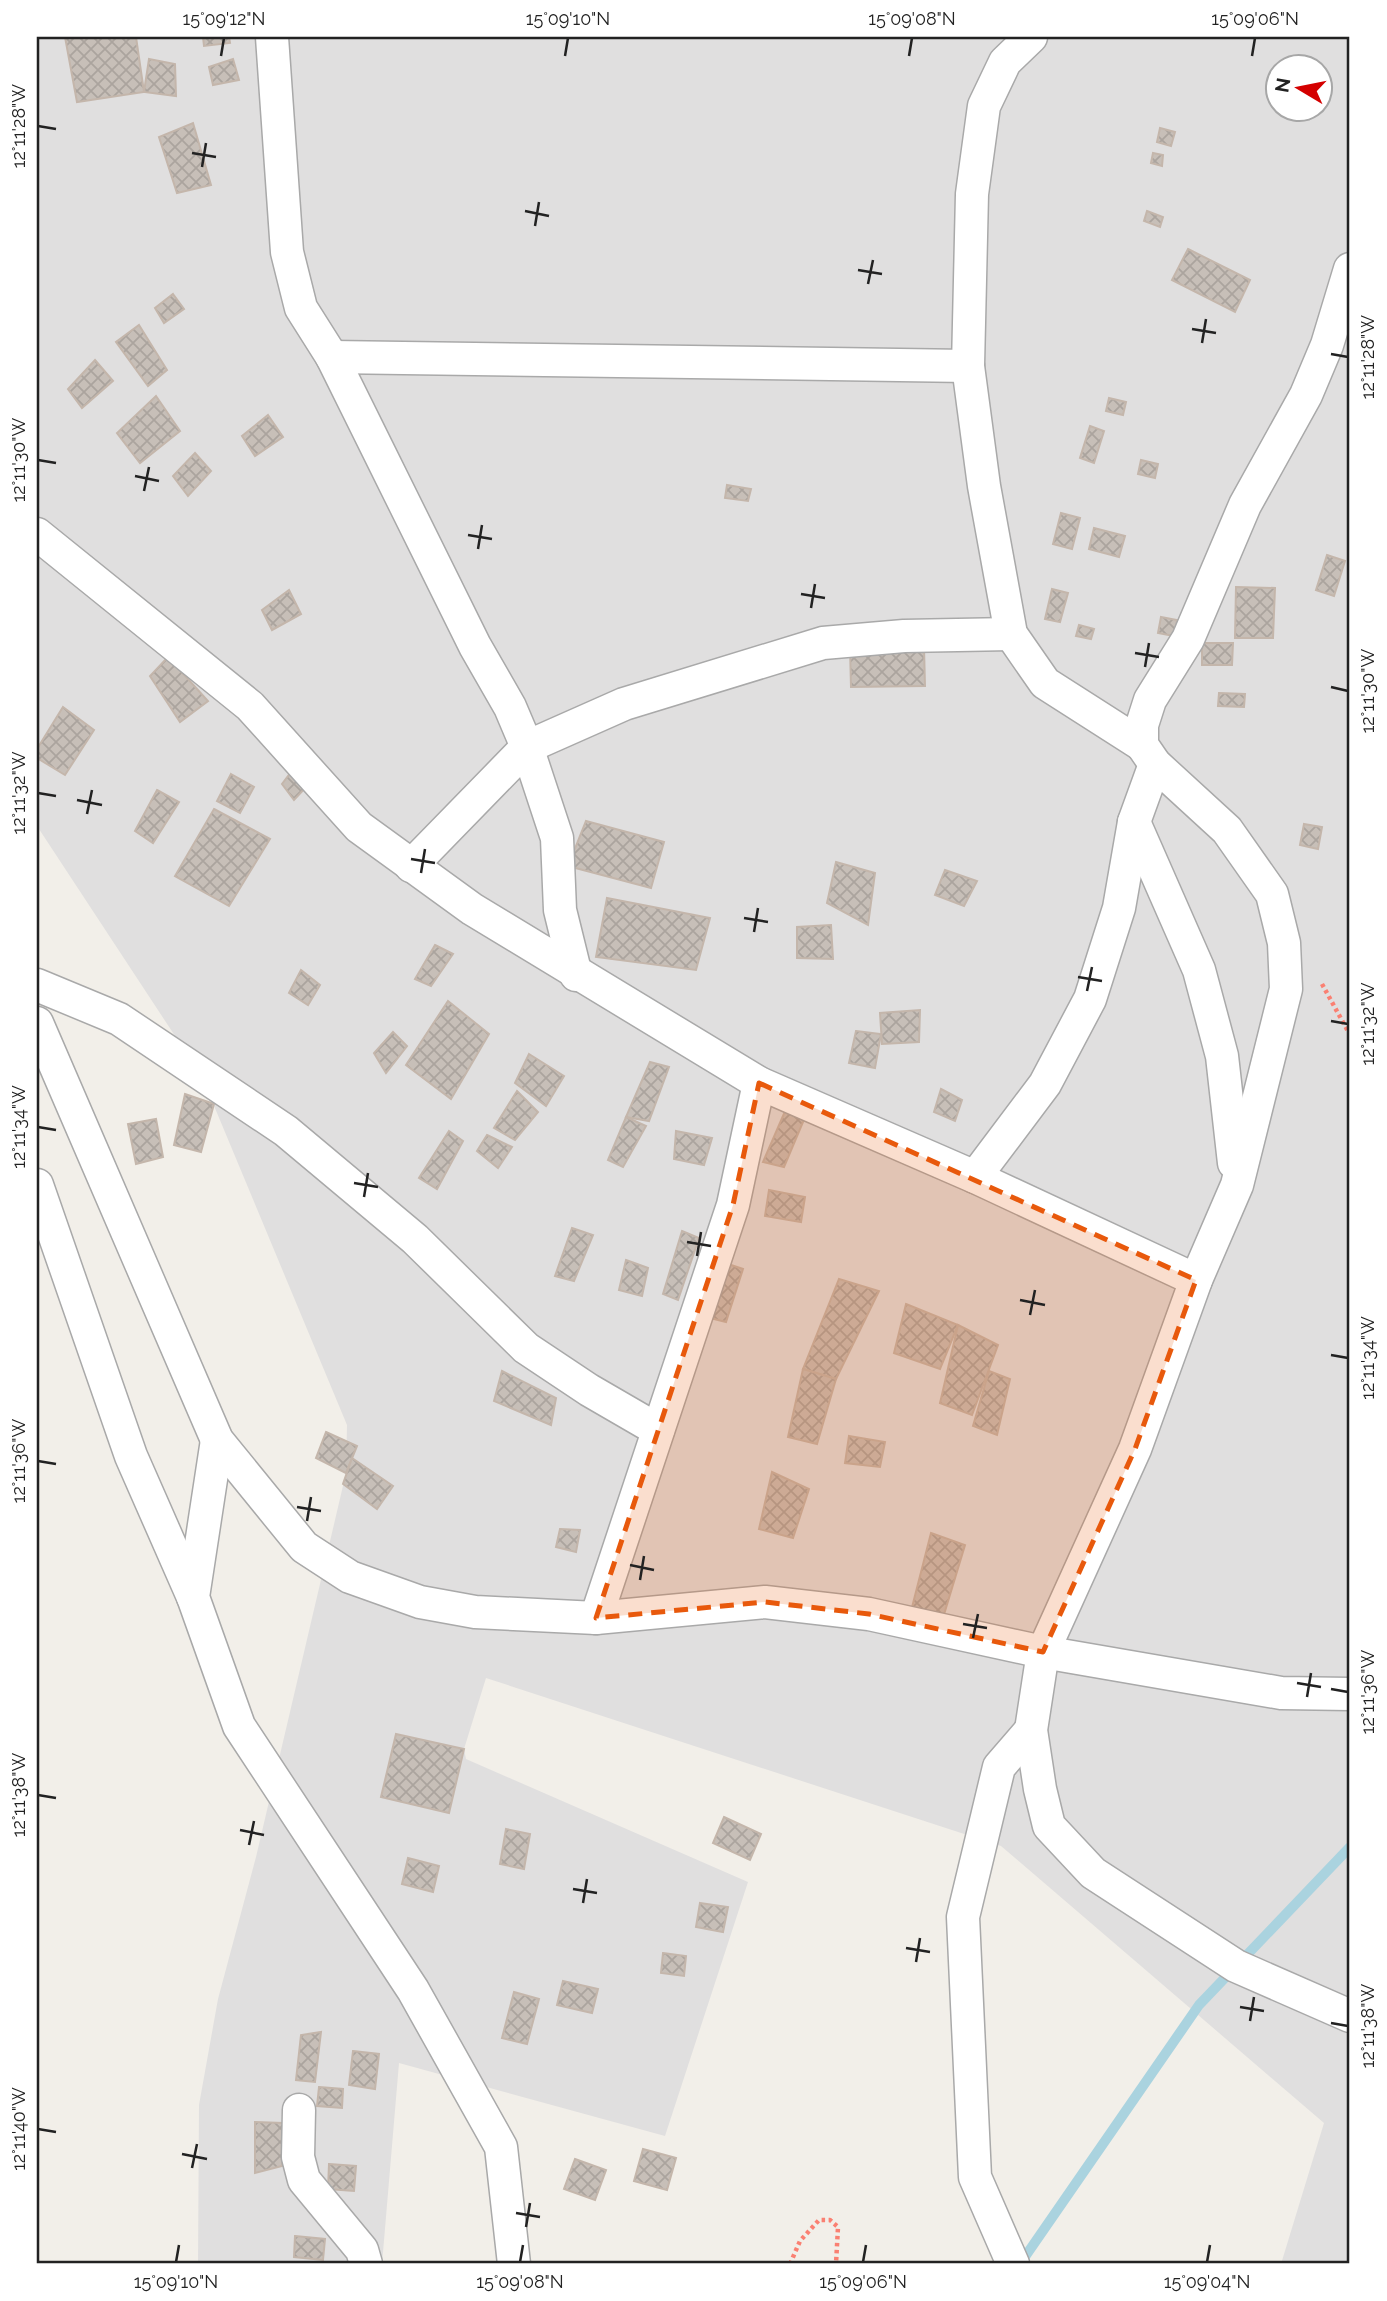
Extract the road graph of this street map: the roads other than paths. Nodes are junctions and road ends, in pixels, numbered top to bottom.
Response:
1 (272, 37) edge
2 (1031, 37) edge
3 (1350, 269) edge
4 (332, 357) junction
5 (968, 366) junction
6 (37, 534) edge
7 (1011, 634) junction
8 (527, 747) junction
9 (1148, 755) junction
10 (1134, 822) junction
11 (411, 866) junction
12 (576, 975) junction
13 (37, 985) edge
14 (37, 1023) edge
15 (759, 1083) junction
16 (975, 1177) junction
17 (37, 1185) edge
18 (1237, 1185) junction
19 (1196, 1280) junction
20 (658, 1430) junction
21 (217, 1440) junction
22 (193, 1598) junction
23 (596, 1618) junction
24 (1043, 1653) junction
25 (1350, 1693) edge
26 (1031, 1730) junction
27 (1350, 2015) edge
28 (299, 2110) dead end
29 (366, 2264) edge
30 (514, 2264) edge
31 (1013, 2264) edge

1 - 4 street
2 - 5 street
3 - 9 street
4 - 5 street
4 - 8 street
5 - 7 street
6 - 11 street
7 - 8 street
7 - 9 street
8 - 11 street
8 - 12 street
9 - 10 street
9 - 18 street
10 - 16 street
10 - 18 street
11 - 12 street
12 - 15 street
13 - 20 street
14 - 21 street
15 - 16 street
15 - 20 street
16 - 19 street
17 - 22 street
18 - 19 street
19 - 24 street
20 - 23 street
21 - 22 street
21 - 23 street
22 - 30 street
23 - 24 street
24 - 25 street
24 - 26 street
26 - 27 street
26 - 31 street
28 - 29 street

